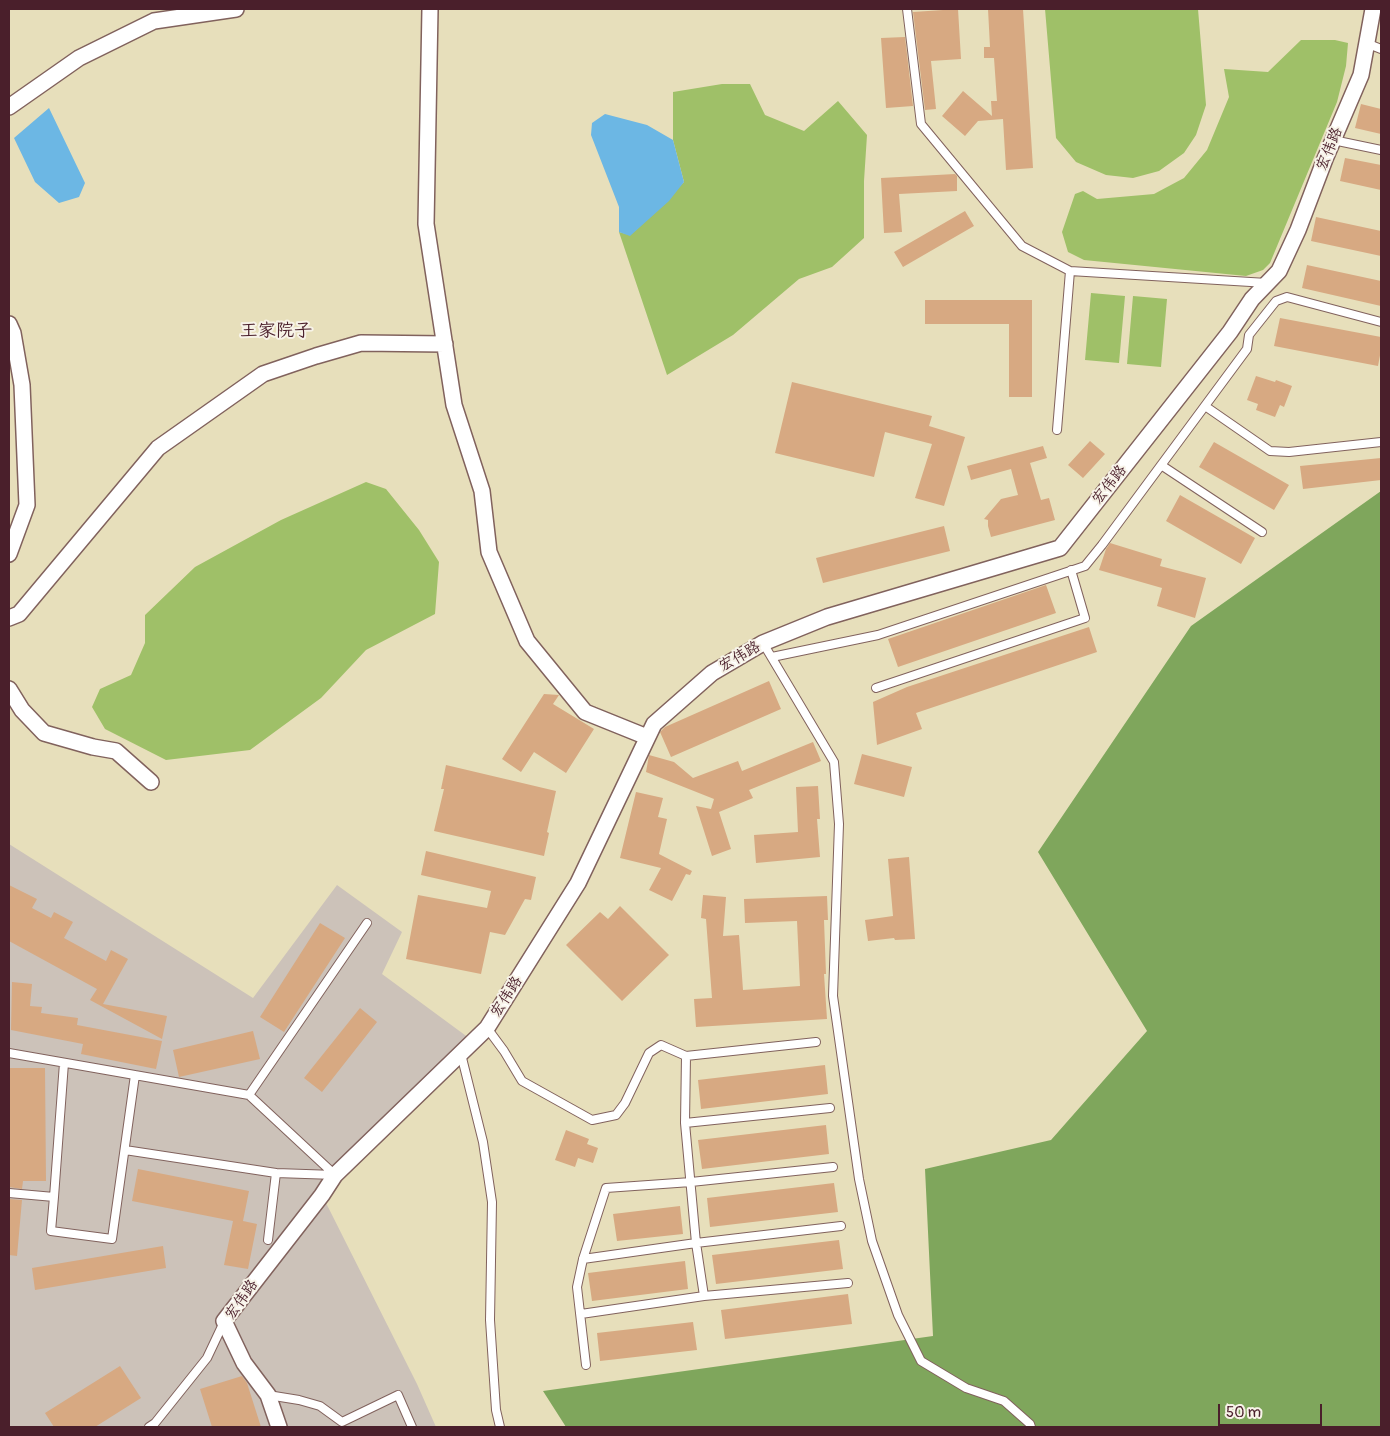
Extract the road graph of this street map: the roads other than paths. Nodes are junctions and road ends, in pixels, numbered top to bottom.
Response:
1 (236, 9) edge
2 (430, 9) edge
3 (907, 9) edge
4 (1373, 9) edge
5 (1366, 43) junction
6 (1381, 49) edge
7 (9, 108) edge
8 (1333, 140) junction
9 (1381, 150) edge
10 (1070, 271) junction
11 (1267, 283) junction
12 (1381, 322) edge
13 (9, 324) edge
14 (445, 344) junction
15 (1205, 406) junction
16 (1057, 430) dead end
17 (1381, 442) edge
18 (1161, 465) junction
19 (1262, 532) dead end
20 (9, 554) edge
21 (1071, 570) junction
22 (9, 618) edge
23 (763, 642) junction
24 (772, 657) junction
25 (876, 688) dead end
26 (9, 689) edge
27 (648, 737) junction
28 (151, 782) dead end
29 (367, 923) dead end
30 (487, 1028) junction
31 (816, 1042) dead end
32 (9, 1053) edge
33 (460, 1054) junction
34 (686, 1056) junction
35 (64, 1063) junction
36 (136, 1075) junction
37 (249, 1095) junction
38 (830, 1108) dead end
39 (685, 1123) junction
40 (124, 1150) junction
41 (833, 1166) dead end
42 (276, 1173) junction
43 (335, 1175) junction
44 (691, 1182) junction
45 (9, 1193) edge
46 (54, 1197) junction
47 (840, 1226) dead end
48 (268, 1240) dead end
49 (696, 1242) junction
50 (583, 1259) junction
51 (848, 1283) dead end
52 (704, 1296) junction
53 (581, 1314) junction
54 (224, 1322) junction
55 (586, 1365) dead end
56 (268, 1395) junction
57 (149, 1427) edge
58 (280, 1427) edge
59 (412, 1427) edge
60 (500, 1427) edge
61 (1031, 1427) edge

1 - 7 street
2 - 14 street
3 - 10 lane
4 - 5 street, 宏伟路
5 - 6 lane
5 - 8 street, 宏伟路
8 - 9 lane
8 - 11 street, 宏伟路
10 - 11 lane
10 - 16 lane
11 - 23 street, 宏伟路
12 - 15 lane
13 - 20 street
14 - 22 street
14 - 27 street
15 - 17 lane
15 - 18 lane
18 - 19 lane
18 - 21 lane
21 - 24 lane
21 - 25 lane
23 - 24 lane
23 - 27 street, 宏伟路
24 - 61 lane
26 - 28 street
27 - 30 street, 宏伟路
29 - 37 lane
30 - 33 street, 宏伟路
30 - 34 lane
31 - 34 lane
32 - 35 lane
33 - 43 street, 宏伟路
33 - 60 lane
34 - 39 lane
35 - 36 lane
35 - 46 lane
36 - 37 lane
36 - 40 lane
37 - 43 lane
38 - 39 lane
39 - 44 lane
40 - 42 lane
40 - 46 lane
41 - 44 lane
42 - 43 lane
42 - 48 lane
43 - 54 street, 宏伟路
44 - 49 lane
44 - 50 lane
45 - 46 lane
47 - 49 lane
49 - 50 lane
49 - 52 lane
50 - 53 lane
51 - 52 lane
52 - 53 lane
53 - 55 lane
54 - 56 street, 宏伟路
54 - 57 lane
56 - 58 street, 宏伟路
56 - 59 lane

